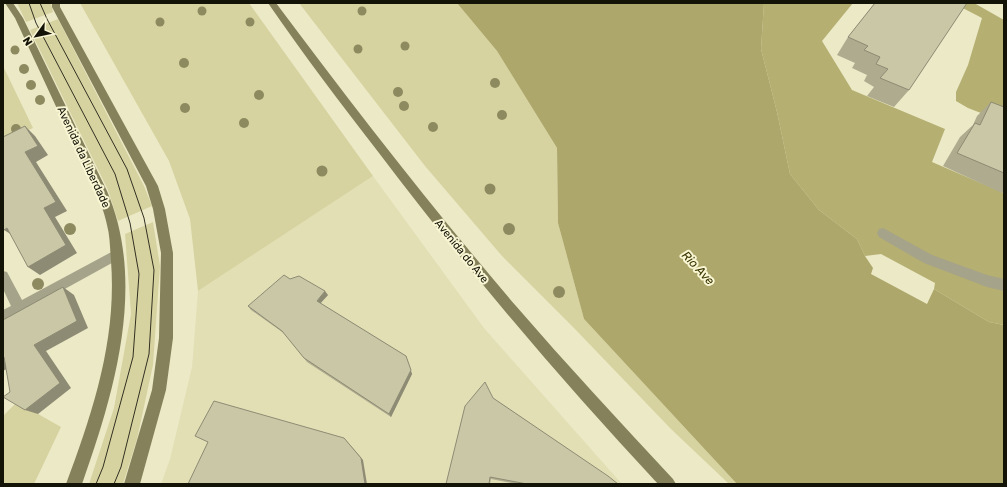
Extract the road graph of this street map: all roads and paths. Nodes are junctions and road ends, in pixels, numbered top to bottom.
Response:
1 (9, 3) edge
2 (56, 3) edge
3 (272, 3) edge
4 (883, 233) dead end
5 (117, 254) junction
6 (3, 276) edge
7 (1004, 285) edge
8 (19, 308) junction
9 (3, 317) edge
10 (74, 484) edge
11 (132, 484) edge
12 (668, 484) edge

1 - 5 street, Avenida da Liberdade
2 - 11 street
3 - 12 street, Avenida do Ave
4 - 7 street
5 - 8 street
5 - 10 street, Avenida da Liberdade
6 - 8 street
8 - 9 street

